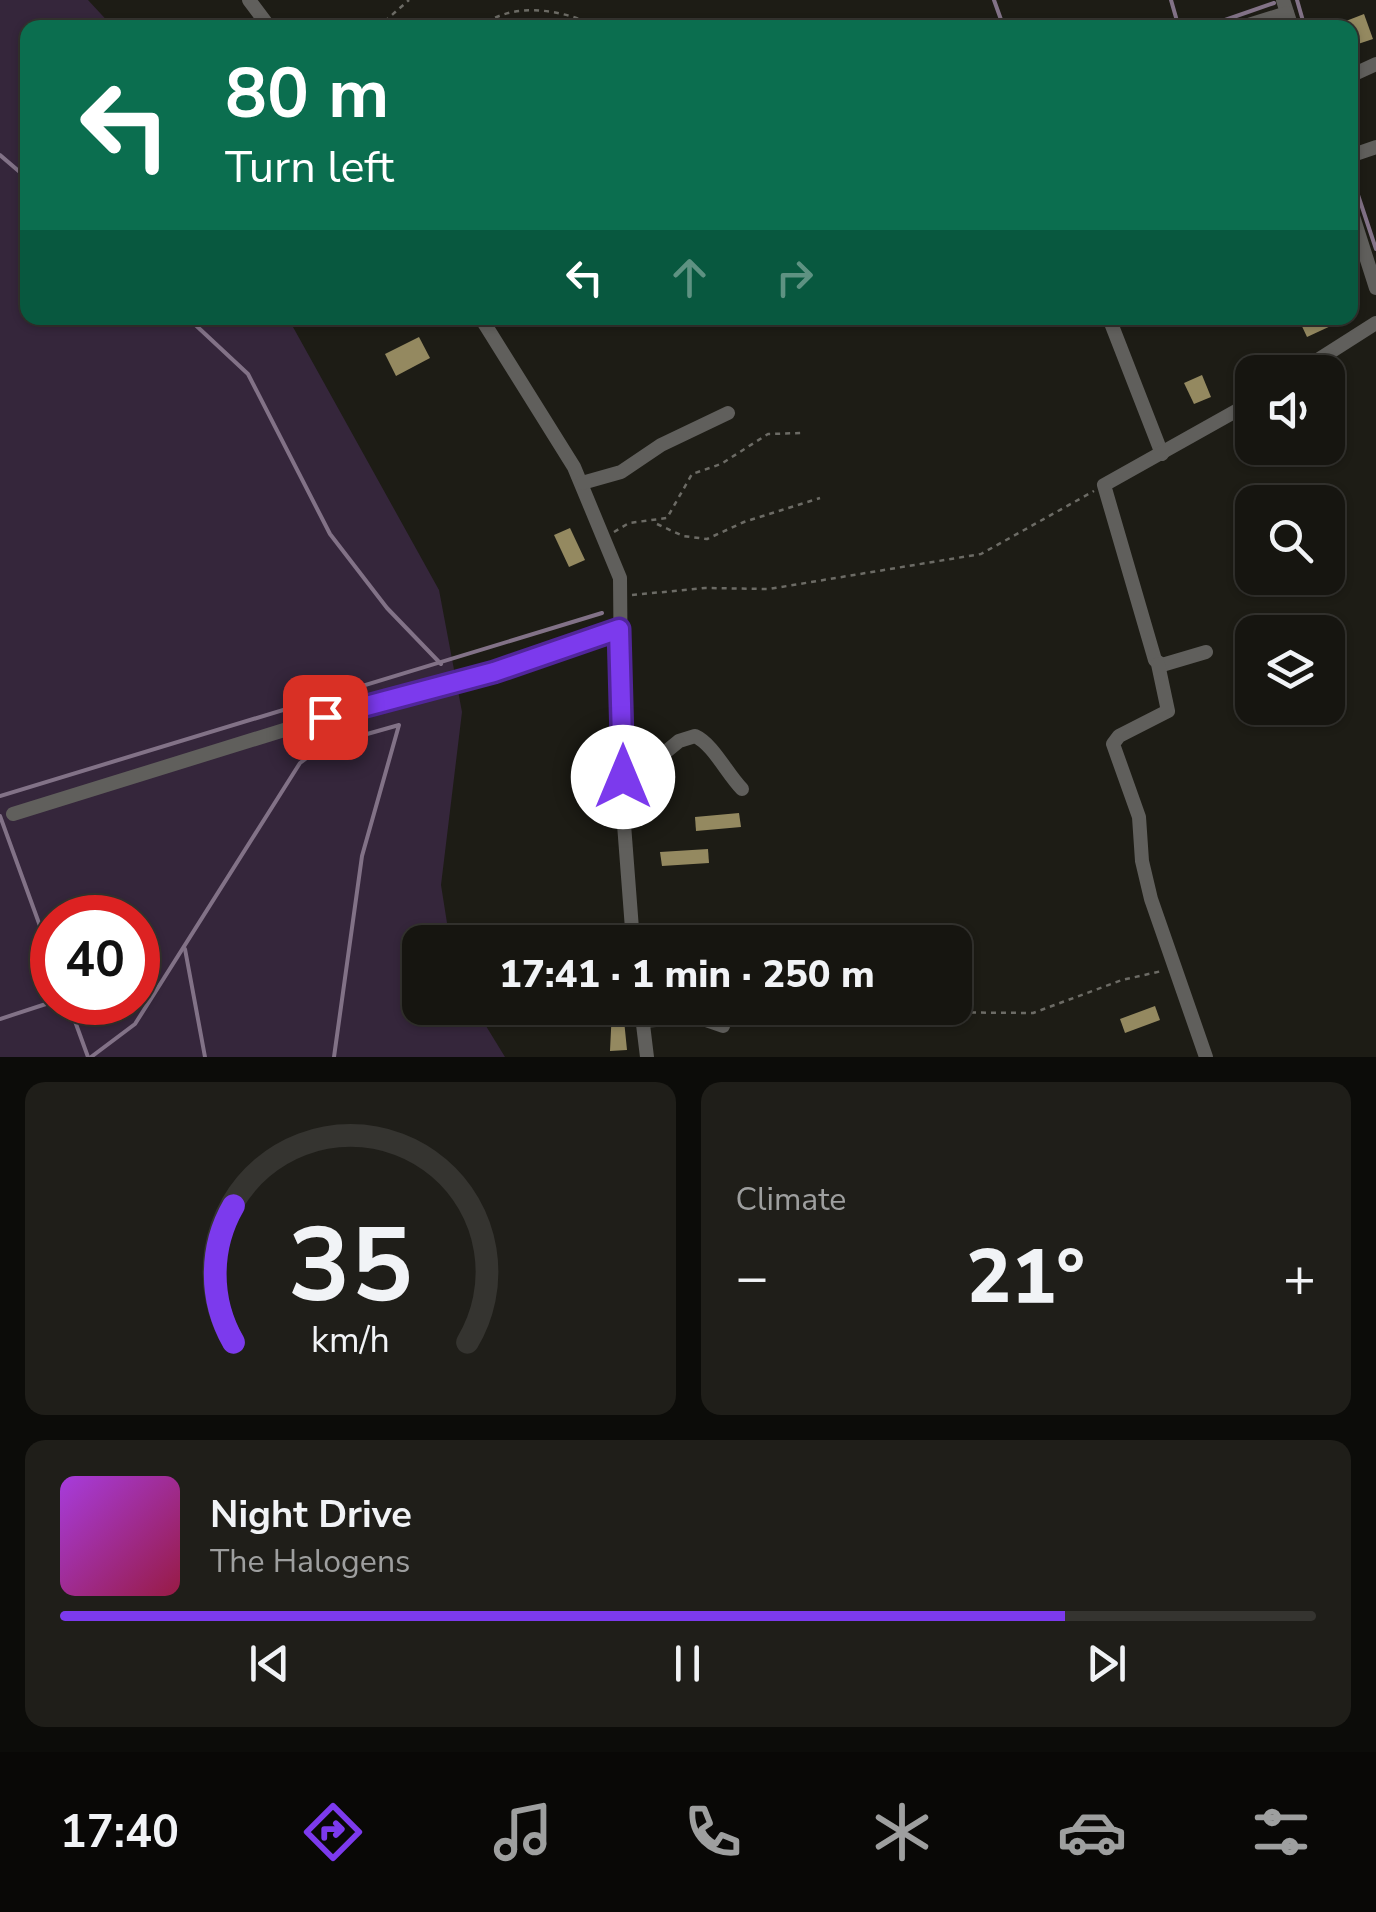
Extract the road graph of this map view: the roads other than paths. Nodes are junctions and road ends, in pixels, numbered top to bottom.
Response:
1 (1358, 232) edge
2 (1376, 288) edge
3 (1376, 323) edge
4 (486, 325) edge
5 (1112, 325) edge
6 (1325, 355) edge
7 (1235, 412) edge
8 (728, 413) dead end
9 (1162, 454) junction
10 (582, 484) junction
11 (619, 629) junction
12 (1206, 652) dead end
13 (1158, 664) junction
14 (623, 777) junction
15 (742, 790) dead end
16 (13, 814) dead end
17 (633, 925) edge
18 (643, 1025) edge
19 (721, 1025) edge
20 (724, 1026) dead end
21 (646, 1057) edge
22 (1206, 1057) edge

1 - 2 street
3 - 6 street
4 - 10 street
5 - 9 street
7 - 9 street
8 - 10 street
9 - 13 street
10 - 11 street
11 - 14 street
11 - 16 street
12 - 13 street
13 - 22 street
14 - 15 street
14 - 17 street
18 - 21 street
19 - 20 street

